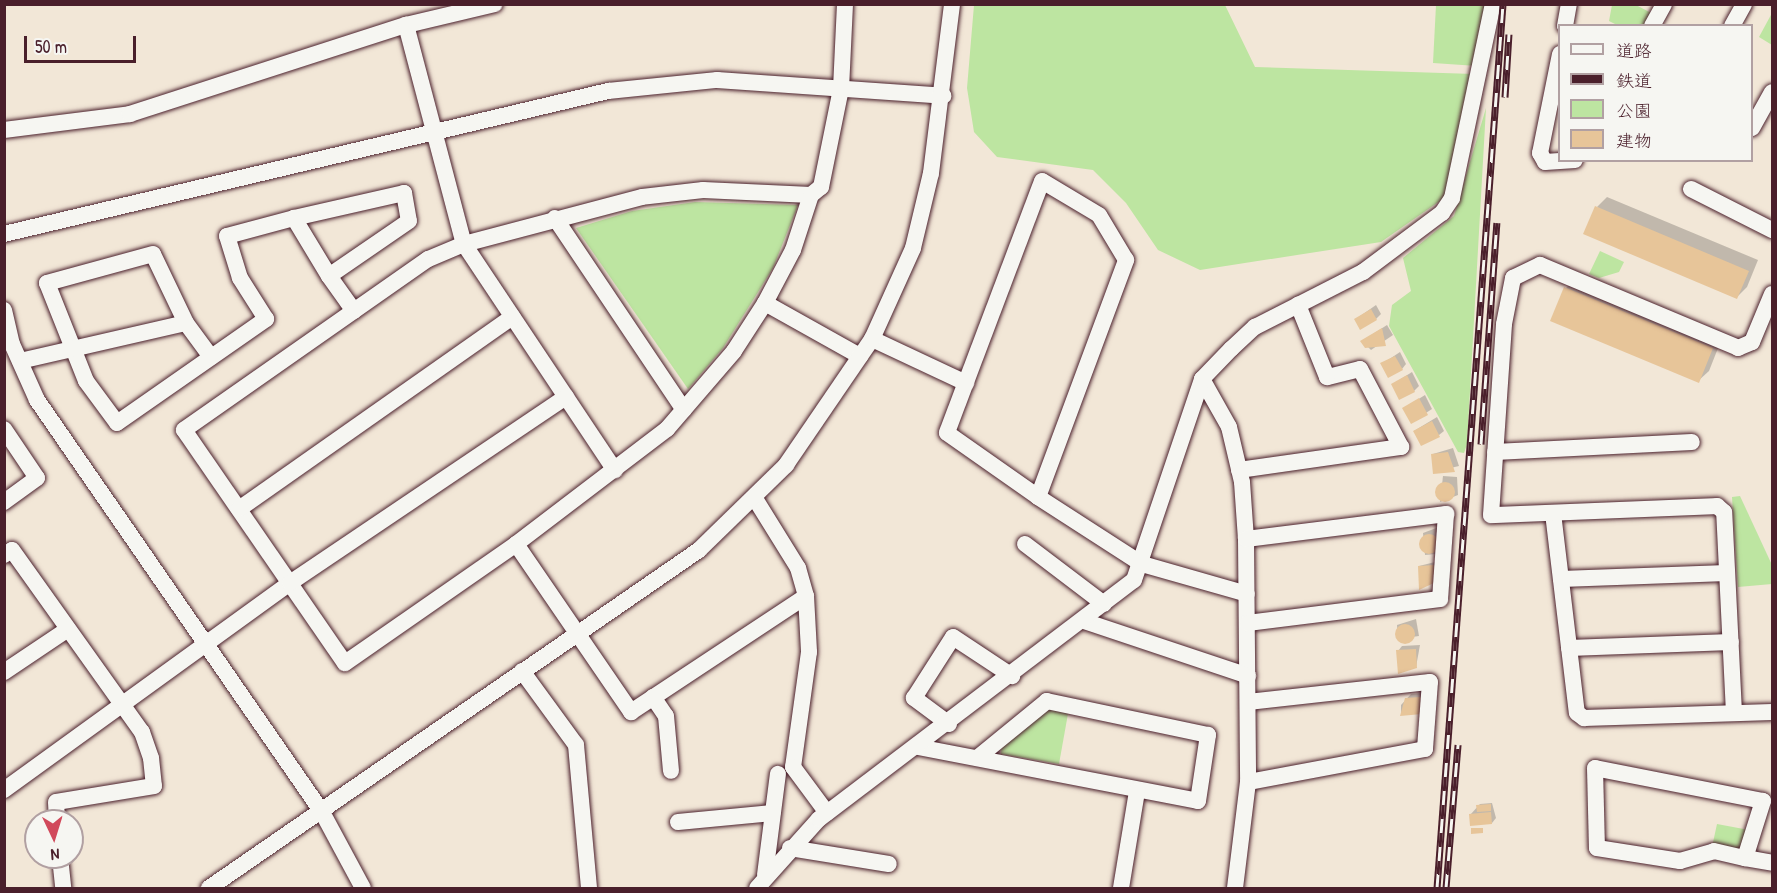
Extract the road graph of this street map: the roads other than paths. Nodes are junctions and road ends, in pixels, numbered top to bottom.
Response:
1 (495, 4) edge
2 (845, 4) edge
3 (952, 4) edge
4 (1492, 4) edge
5 (1569, 4) edge
6 (1664, 4) edge
7 (1744, 4) edge
8 (1565, 24) edge
9 (1653, 24) edge
10 (1733, 24) edge
11 (406, 25) junction
12 (1558, 64) edge
13 (841, 89) junction
14 (1773, 92) edge
15 (943, 96) junction
16 (1753, 126) edge
17 (4, 130) edge
18 (433, 133) junction
19 (1558, 161) edge
20 (811, 195) junction
21 (1696, 196) dead end
22 (294, 218) junction
23 (555, 218) junction
24 (1773, 230) edge
25 (4, 234) edge
26 (464, 244) junction
27 (329, 276) junction
28 (1773, 294) edge
29 (765, 303) junction
30 (1298, 305) junction
31 (4, 310) edge
32 (354, 311) junction
33 (512, 317) junction
34 (186, 323) junction
35 (872, 339) junction
36 (73, 350) junction
37 (860, 356) junction
38 (211, 357) junction
39 (20, 361) junction
40 (1202, 379) junction
41 (966, 383) junction
42 (566, 397) junction
43 (684, 410) junction
44 (4, 429) edge
45 (1692, 442) dead end
46 (1495, 452) junction
47 (615, 470) junction
48 (1239, 470) junction
49 (754, 497) junction
50 (1038, 497) junction
51 (4, 502) edge
52 (239, 509) junction
53 (1553, 513) junction
54 (1246, 539) junction
55 (516, 544) junction
56 (1025, 544) dead end
57 (7, 548) edge
58 (1142, 564) junction
59 (1727, 573) junction
60 (1561, 579) junction
61 (290, 583) junction
62 (1247, 594) junction
63 (806, 596) junction
64 (1104, 604) junction
65 (1084, 621) junction
66 (1248, 623) junction
67 (68, 629) junction
68 (575, 633) junction
69 (1731, 642) junction
70 (206, 644) junction
71 (1569, 648) junction
72 (522, 671) junction
73 (4, 672) edge
74 (1012, 676) junction
75 (1248, 676) junction
76 (654, 697) junction
77 (1248, 702) junction
78 (122, 706) junction
79 (1773, 712) edge
80 (1734, 713) junction
81 (949, 724) junction
82 (918, 747) junction
83 (977, 758) junction
84 (671, 771) dead end
85 (778, 774) dead end
86 (1248, 783) junction
87 (4, 790) edge
88 (1137, 791) junction
89 (56, 809) edge
90 (322, 812) junction
91 (773, 813) junction
92 (827, 813) junction
93 (678, 822) dead end
94 (790, 848) junction
95 (1745, 858) junction
96 (1773, 863) edge
97 (889, 864) dead end
98 (61, 869) edge
99 (761, 881) edge
100 (217, 886) edge
101 (63, 888) edge
102 (363, 888) edge
103 (589, 888) edge
104 (1121, 888) edge
105 (1235, 888) edge

1 - 11 street
2 - 13 street
3 - 15 street
4 - 30 street
5 - 8 street
6 - 9 street
7 - 10 street
11 - 17 street
11 - 18 street
12 - 19 street
13 - 15 street
13 - 18 street
13 - 20 street
14 - 16 street
15 - 35 street
18 - 25 street
18 - 26 street
20 - 23 street
20 - 29 street
21 - 24 street
22 - 27 street
22 - 27 street
22 - 38 street
23 - 26 street
23 - 43 street
26 - 32 street
26 - 33 street
27 - 32 street
28 - 46 street
29 - 37 street
29 - 43 street
30 - 40 street
30 - 48 street
31 - 39 street
32 - 52 street
33 - 42 street
33 - 52 street
34 - 36 street
34 - 36 street
34 - 38 street
35 - 37 street
35 - 41 street
36 - 38 street
36 - 39 street
37 - 49 street
39 - 70 street
40 - 48 street
40 - 58 street
41 - 50 street
41 - 50 street
42 - 47 street
42 - 61 street
43 - 47 street
44 - 51 street
45 - 46 street
46 - 53 street
47 - 55 street
48 - 54 street
49 - 63 street
49 - 68 street
50 - 58 street
52 - 61 street
53 - 59 street
53 - 60 street
54 - 62 street
54 - 66 street
55 - 61 street
55 - 68 street
56 - 64 street
57 - 67 street
58 - 62 street
58 - 64 street
59 - 60 street
59 - 69 street
60 - 71 street
61 - 70 street
62 - 66 street
63 - 76 street
63 - 92 street
64 - 65 street
65 - 74 street
65 - 75 street
66 - 75 street
67 - 73 street
67 - 78 street
68 - 72 street
68 - 76 street
69 - 71 street
69 - 80 street
70 - 78 street
70 - 90 street
71 - 80 street
72 - 90 street
72 - 103 street
74 - 81 street
74 - 81 street
75 - 77 street
76 - 84 street
77 - 86 street
77 - 86 street
78 - 87 street
78 - 89 street
79 - 80 street
81 - 82 street
82 - 83 street
82 - 92 street
83 - 88 street
83 - 88 street
85 - 91 street
86 - 105 street
88 - 104 street
90 - 100 street
90 - 102 street
91 - 93 street
91 - 99 street
92 - 94 street
94 - 97 street
94 - 99 street
95 - 95 street
95 - 96 street
98 - 101 street

